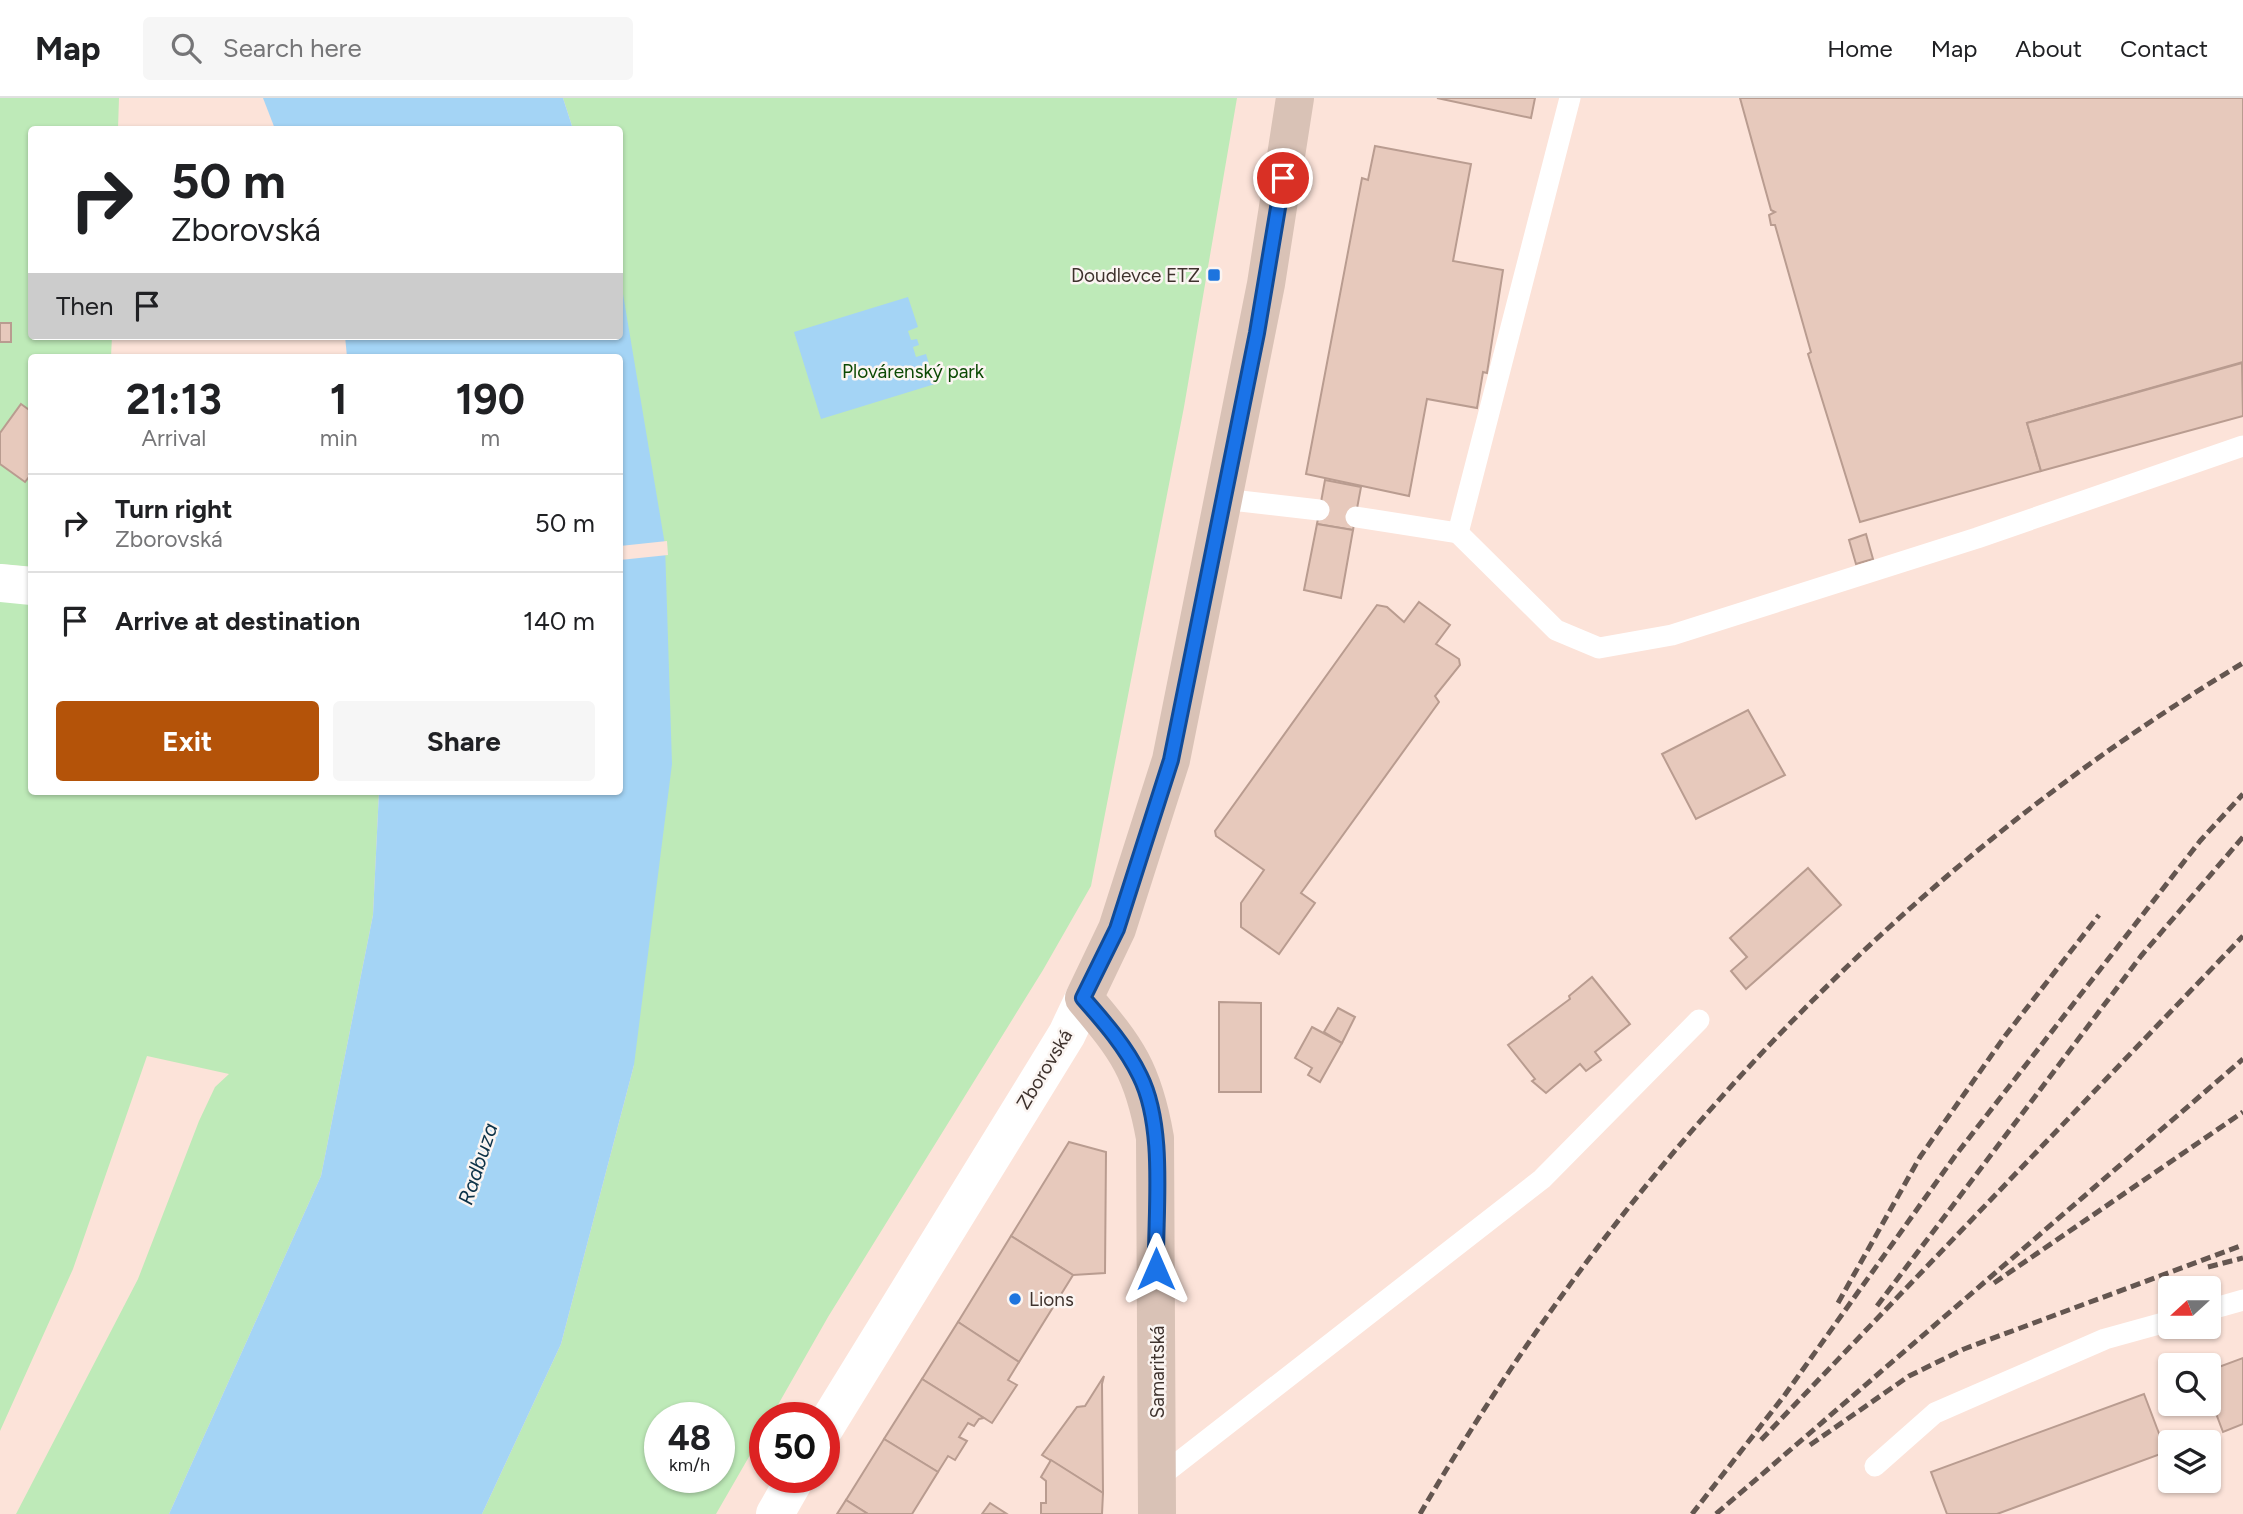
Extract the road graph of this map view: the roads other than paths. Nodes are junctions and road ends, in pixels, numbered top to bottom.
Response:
1 (1295, 98) edge
2 (1570, 98) edge
3 (2243, 446) edge
4 (1223, 499) junction
5 (1319, 510) dead end
6 (1356, 517) dead end
7 (1458, 533) junction
8 (0, 583) edge
9 (28, 586) edge
10 (1083, 998) junction
11 (1699, 1020) dead end
12 (2243, 1300) edge
13 (2221, 1306) edge
14 (2158, 1324) edge
15 (840, 1403) edge
16 (1875, 1466) dead end
17 (787, 1493) edge
18 (1157, 1496) edge
19 (775, 1514) edge

1 - 4 main road, Zborovská
2 - 7 lane
3 - 7 lane
4 - 5 lane
4 - 10 main road, Zborovská
6 - 7 lane
8 - 9 street
10 - 15 street, Zborovská
10 - 18 main road, Samaritská
11 - 18 lane
12 - 13 lane
14 - 16 lane
17 - 19 street

